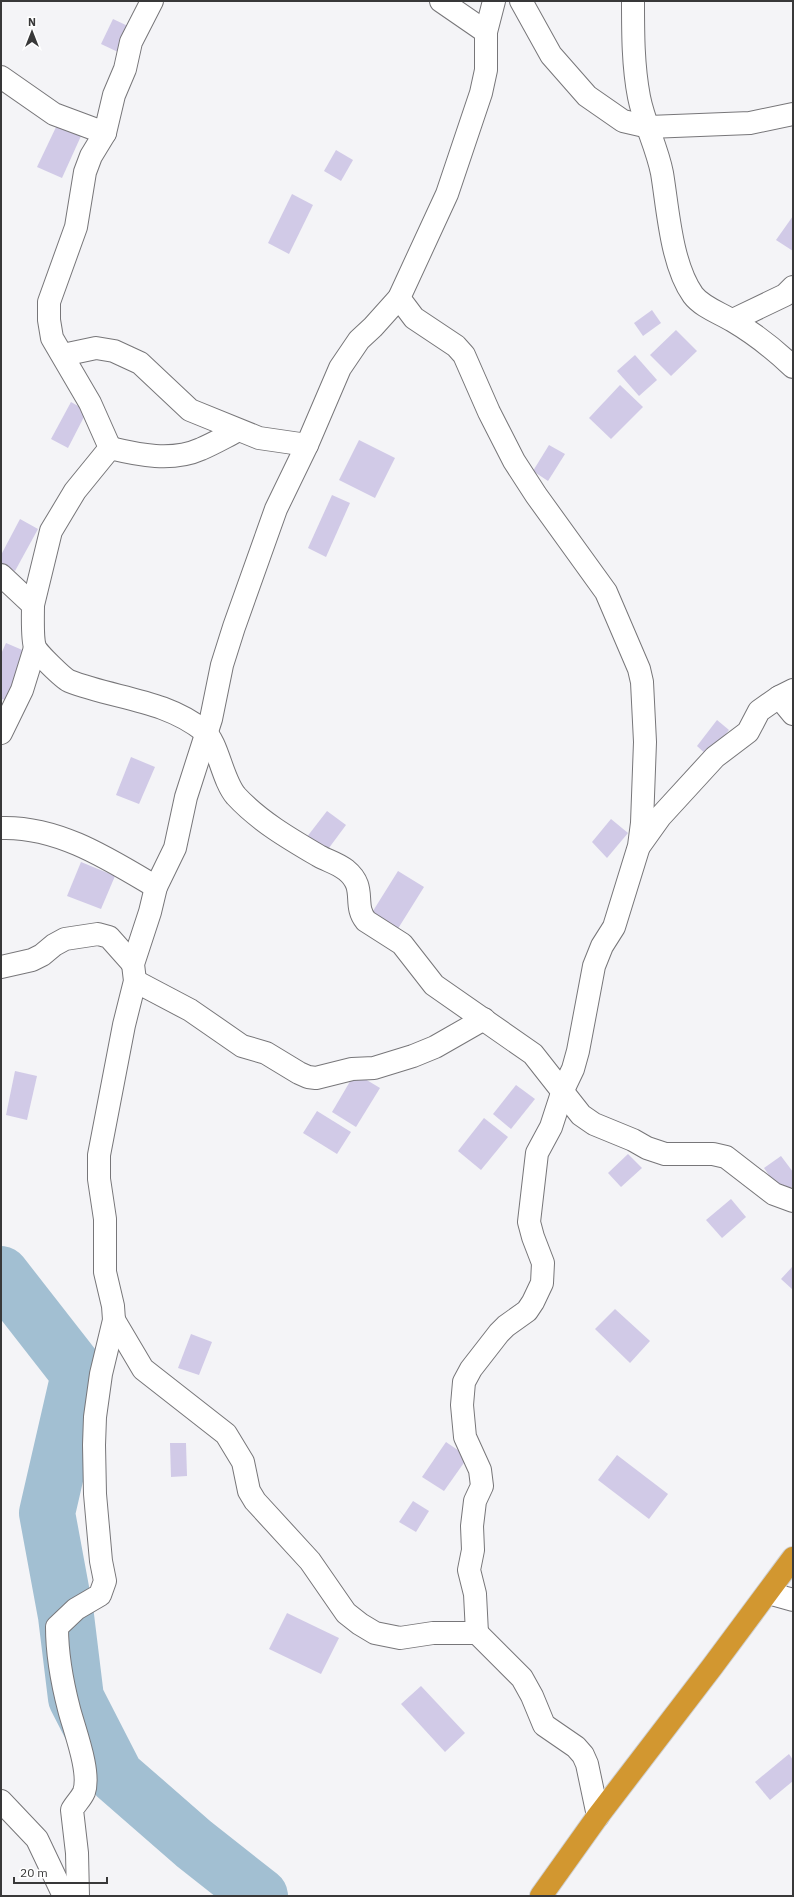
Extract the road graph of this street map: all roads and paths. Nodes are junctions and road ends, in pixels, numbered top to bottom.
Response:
1 (152, 1) edge
2 (441, 1) edge
3 (494, 1) edge
4 (521, 1) edge
5 (634, 1) edge
6 (486, 32) junction
7 (1, 77) edge
8 (793, 114) edge
9 (649, 127) junction
10 (105, 133) junction
11 (793, 287) edge
12 (399, 298) junction
13 (733, 320) junction
14 (63, 355) junction
15 (793, 367) edge
16 (237, 431) junction
17 (307, 445) junction
18 (110, 448) junction
19 (1, 575) edge
20 (33, 605) junction
21 (35, 648) junction
22 (786, 694) edge
23 (793, 714) edge
24 (1, 733) edge
25 (206, 733) junction
26 (1, 828) edge
27 (639, 846) junction
28 (156, 887) junction
29 (1, 967) edge
30 (134, 973) junction
31 (484, 1019) junction
32 (563, 1090) junction
33 (793, 1201) edge
34 (114, 1320) junction
35 (793, 1558) edge
36 (768, 1593) junction
37 (793, 1600) edge
38 (477, 1633) junction
39 (1, 1801) edge
40 (598, 1816) junction
41 (64, 1896) edge
42 (78, 1896) edge
43 (541, 1896) edge

1 - 10 street
2 - 6 street
3 - 6 street
4 - 9 street
5 - 9 street
6 - 12 street
7 - 10 street
8 - 9 street
9 - 13 street
10 - 14 street
11 - 13 street
12 - 17 street
12 - 27 street
13 - 15 street
14 - 16 street
14 - 18 street
16 - 17 street
16 - 18 street
17 - 25 street
18 - 20 street
19 - 20 street
20 - 21 street
21 - 24 street
21 - 25 street
22 - 23 street
22 - 27 street
25 - 28 street
25 - 31 street
26 - 28 street
27 - 32 street
28 - 30 street
29 - 30 street
30 - 31 street
30 - 34 street
31 - 32 street
32 - 33 street
32 - 38 street
34 - 38 street
34 - 42 street
35 - 36 highway
36 - 37 street
36 - 40 highway
38 - 40 street
39 - 41 street
40 - 43 highway

